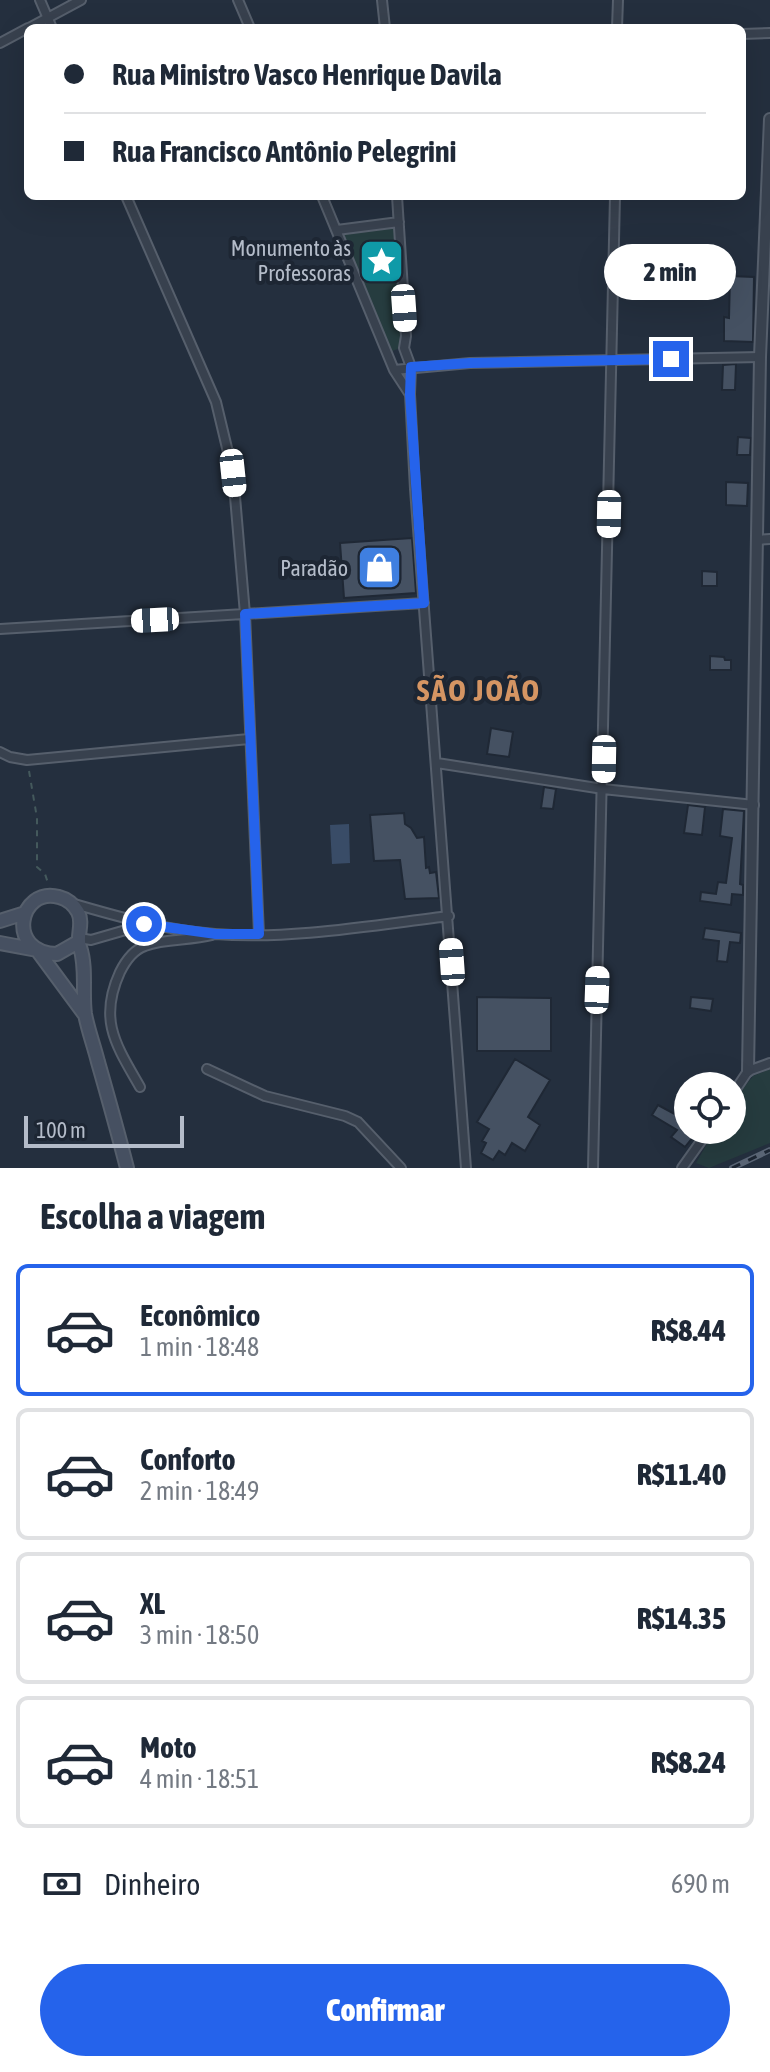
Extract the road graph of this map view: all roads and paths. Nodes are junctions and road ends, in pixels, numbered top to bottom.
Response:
1 (81, 0) edge
2 (238, 0) edge
3 (382, 0) edge
4 (618, 0) edge
5 (41, 4) edge
6 (50, 23) edge
7 (248, 24) edge
8 (385, 24) edge
9 (617, 24) edge
10 (24, 30) edge
11 (770, 33) edge
12 (746, 34) edge
13 (0, 43) edge
14 (770, 119) edge
15 (768, 162) edge
16 (128, 200) edge
17 (324, 200) edge
18 (397, 200) edge
19 (615, 200) edge
20 (399, 222) junction
21 (337, 230) junction
22 (404, 348) junction
23 (387, 354) junction
24 (760, 357) junction
25 (612, 361) junction
26 (411, 367) junction
27 (394, 370) junction
28 (410, 394) junction
29 (770, 539) edge
30 (756, 540) junction
31 (424, 603) junction
32 (245, 614) junction
33 (0, 629) edge
34 (249, 739) junction
35 (0, 752) edge
36 (27, 760) junction
37 (437, 763) junction
38 (603, 789) junction
39 (754, 805) junction
40 (53, 896) junction
41 (70, 903) junction
42 (25, 913) junction
43 (449, 916) junction
44 (0, 921) edge
45 (144, 924) junction
46 (216, 934) junction
47 (259, 934) junction
48 (78, 940) junction
49 (0, 943) edge
50 (37, 950) junction
51 (85, 1015) junction
52 (770, 1063) edge
53 (207, 1069) dead end
54 (748, 1071) junction
55 (746, 1074) edge
56 (140, 1087) dead end
57 (699, 1144) edge
58 (127, 1168) edge
59 (401, 1168) edge
60 (466, 1168) edge
61 (593, 1168) edge
62 (682, 1168) edge

1 - 6 street
2 - 7 street
3 - 8 street
4 - 9 street
5 - 6 street
10 - 13 street
11 - 12 street
14 - 15 street
15 - 24 street
16 - 32 street
17 - 21 street
18 - 20 street
19 - 25 street
20 - 21 street
20 - 22 street
21 - 23 street
22 - 23 street
22 - 26 street
23 - 27 street
24 - 25 street
24 - 30 street
25 - 26 street
25 - 38 street
26 - 27 street
26 - 28 street
27 - 28 street
28 - 31 street
29 - 30 street
30 - 39 street
31 - 32 street
31 - 37 street
32 - 33 street
32 - 34 street
34 - 36 street
34 - 47 street
35 - 36 street
36 - 40 path
37 - 38 street
37 - 43 street
38 - 39 street
38 - 61 street
39 - 54 street
40 - 41 main road
40 - 42 main road
41 - 45 street
41 - 48 main road
42 - 44 main road
42 - 50 main road
43 - 47 street
43 - 60 street
45 - 46 street
45 - 48 street
46 - 47 street
46 - 56 street
48 - 50 main road
48 - 51 main road
49 - 50 main road
50 - 51 main road
51 - 58 main road
52 - 54 street
53 - 59 street
54 - 55 street
57 - 62 street

